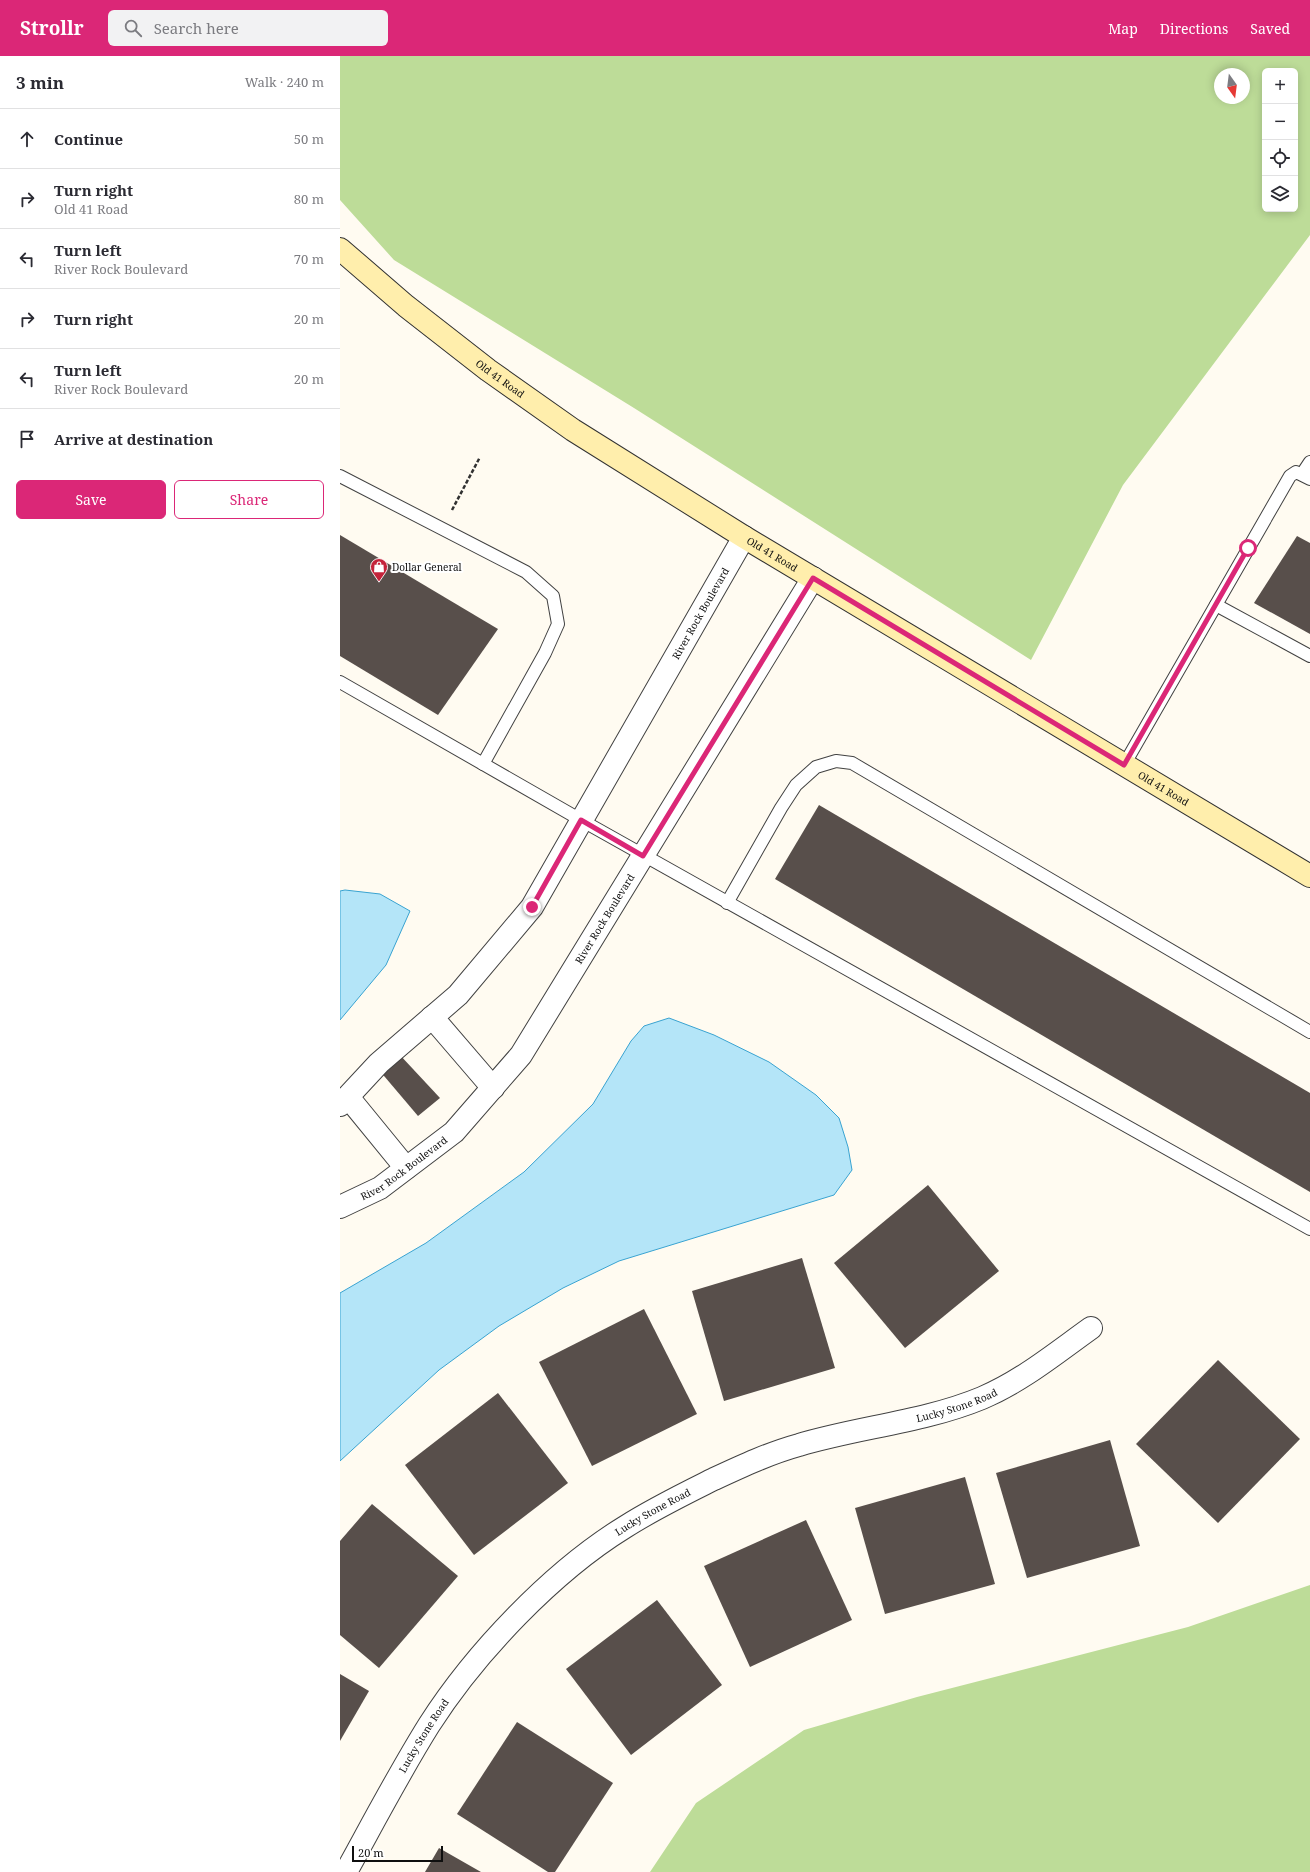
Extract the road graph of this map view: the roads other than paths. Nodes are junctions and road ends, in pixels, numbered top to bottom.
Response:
1 (340, 249) edge
2 (1310, 462) edge
3 (340, 476) edge
4 (1306, 477) edge
5 (744, 537) junction
6 (813, 578) junction
7 (1216, 605) junction
8 (1310, 656) edge
9 (340, 682) edge
10 (483, 764) junction
11 (1124, 765) junction
12 (581, 820) junction
13 (643, 856) junction
14 (1310, 876) edge
15 (727, 902) junction
16 (432, 1017) junction
17 (1310, 1032) edge
18 (493, 1088) junction
19 (344, 1101) edge
20 (406, 1168) junction
21 (340, 1207) edge
22 (1310, 1229) edge
23 (1091, 1328) dead end
24 (346, 1872) edge

1 - 5 street, Old 41 Road
2 - 4 lane
3 - 10 lane
4 - 7 lane
5 - 6 street, Old 41 Road
5 - 12 street, River Rock Boulevard
6 - 11 street, Old 41 Road
6 - 13 street, River Rock Boulevard
7 - 8 lane
7 - 11 lane
9 - 10 lane
10 - 12 lane
11 - 14 street, Old 41 Road
12 - 13 lane
12 - 16 street, River Rock Boulevard
13 - 15 lane
13 - 18 street, River Rock Boulevard
15 - 17 lane
15 - 22 lane
16 - 18 street
16 - 19 street, River Rock Boulevard
18 - 20 street, River Rock Boulevard
19 - 20 street
20 - 21 street, River Rock Boulevard
23 - 24 street, Lucky Stone Road

